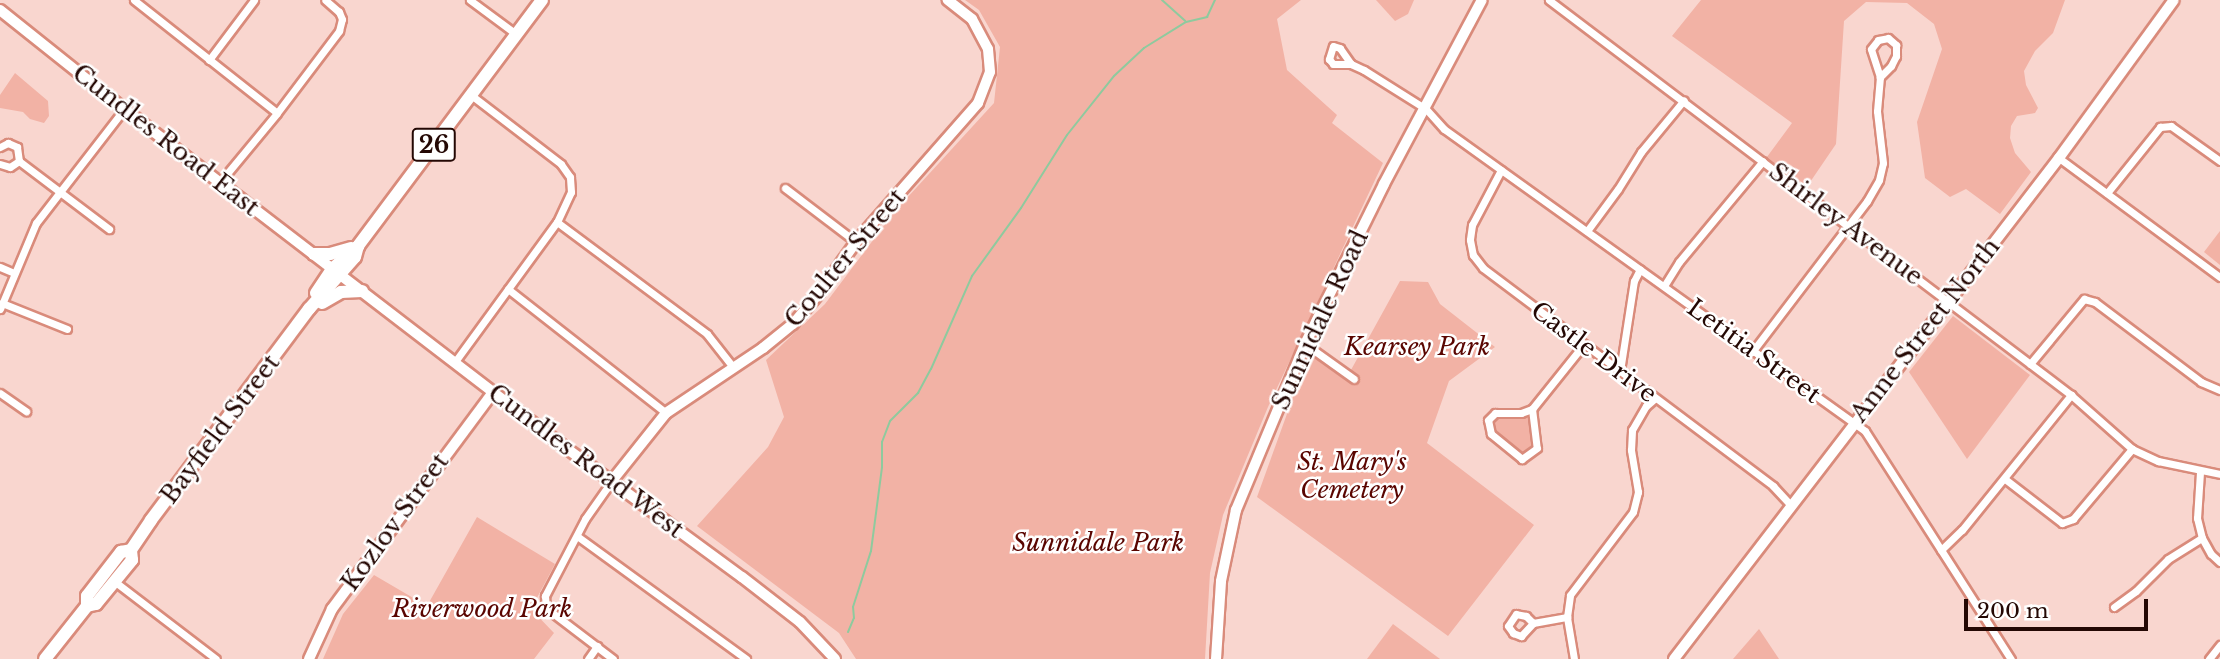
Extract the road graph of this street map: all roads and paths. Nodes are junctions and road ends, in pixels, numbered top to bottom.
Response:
1 (134, 0) edge
2 (254, 0) edge
3 (325, 0) edge
4 (470, 0) edge
5 (542, 0) edge
6 (948, 0) edge
7 (1482, 0) edge
8 (1549, 0) edge
9 (2174, 0) edge
10 (0, 10) edge
11 (516, 34) junction
12 (209, 60) junction
13 (1351, 64) dead end
14 (1880, 77) junction
15 (471, 95) junction
16 (1684, 100) junction
17 (124, 109) junction
18 (1426, 109) junction
19 (277, 113) junction
20 (0, 146) edge
21 (2059, 158) junction
22 (19, 161) junction
23 (1763, 161) junction
24 (2220, 161) edge
25 (0, 164) edge
26 (1502, 170) junction
27 (220, 182) junction
28 (785, 188) dead end
29 (60, 192) junction
30 (2107, 193) junction
31 (557, 222) junction
32 (1848, 225) junction
33 (109, 229) dead end
34 (1587, 231) junction
35 (856, 242) junction
36 (358, 246) junction
37 (314, 254) junction
38 (0, 267) edge
39 (1640, 269) junction
40 (14, 272) junction
41 (336, 272) junction
42 (2220, 277) edge
43 (1664, 286) junction
44 (508, 289) junction
45 (362, 291) junction
46 (1947, 300) junction
47 (1, 306) edge
48 (309, 309) junction
49 (67, 329) dead end
50 (1305, 344) junction
51 (1584, 344) junction
52 (1752, 352) junction
53 (454, 362) junction
54 (2029, 364) junction
55 (733, 367) junction
56 (1620, 371) junction
57 (1354, 379) dead end
58 (2220, 390) edge
59 (493, 392) junction
60 (0, 393) edge
61 (2071, 396) junction
62 (1654, 399) junction
63 (1532, 409) junction
64 (26, 411) dead end
65 (666, 412) junction
66 (1853, 423) junction
67 (2132, 449) junction
68 (2200, 472) junction
69 (2220, 474) edge
70 (2005, 478) junction
71 (611, 482) junction
72 (1790, 504) junction
73 (577, 536) junction
74 (2202, 538) junction
75 (131, 550) junction
76 (1941, 550) junction
77 (2220, 562) edge
78 (114, 581) junction
79 (87, 606) junction
80 (2115, 607) dead end
81 (1567, 617) junction
82 (1533, 622) dead end
83 (2220, 645) edge
84 (597, 646) junction
85 (46, 659) edge
86 (216, 659) edge
87 (309, 659) edge
88 (587, 659) edge
89 (613, 659) edge
90 (746, 659) edge
91 (835, 659) edge
92 (1216, 659) edge
93 (1574, 659) edge
94 (1674, 659) edge
95 (2011, 659) edge
96 (2208, 659) edge

1 - 12 street
2 - 12 street
3 - 19 street
4 - 11 street
5 - 11 main road, Bayfield Street / 26
6 - 35 street, Coulter Street
7 - 18 street, Sunnidale Road
8 - 16 street, Shirley Avenue
9 - 21 street, Anne Street North
10 - 17 street, Cundles Road East
11 - 15 main road, Bayfield Street / 26
12 - 19 street
13 - 18 street, Letitia Street
14 - 14 street
14 - 32 street
15 - 31 street
15 - 36 main road, Bayfield Street / 26
16 - 23 street, Shirley Avenue
16 - 34 street
17 - 27 street, Cundles Road East
17 - 29 street
18 - 26 street, Letitia Street
18 - 50 street, Sunnidale Road
19 - 27 street
20 - 22 street
21 - 30 street
21 - 46 street, Anne Street North
22 - 25 street
22 - 29 street
23 - 32 street, Shirley Avenue
23 - 43 street
24 - 30 street
26 - 34 street, Letitia Street
26 - 51 street, Castle Drive
27 - 37 street, Cundles Road East
28 - 35 street
29 - 33 street
29 - 40 street
30 - 42 street
31 - 44 street
31 - 55 street
32 - 46 street, Shirley Avenue
32 - 52 street
34 - 39 street, Letitia Street
35 - 55 street, Coulter Street
36 - 37 main road
36 - 41 main road, Bayfield Street / 26
37 - 41 street, Cundles Road East
38 - 40 street
39 - 43 street, Letitia Street
39 - 56 street
40 - 47 street
41 - 45 street, Cundles Road West
41 - 48 main road, Bayfield Street / 26
43 - 52 street, Letitia Street
44 - 53 street
44 - 65 street
45 - 48 main road
45 - 53 street, Cundles Road West
46 - 54 street, Shirley Avenue
46 - 66 street, Anne Street North
47 - 49 street
48 - 75 main road, Bayfield Street / 26
50 - 57 street
50 - 92 street, Sunnidale Road
51 - 56 street, Castle Drive
51 - 63 street
52 - 66 street, Letitia Street
53 - 59 street, Cundles Road West
54 - 58 street
54 - 61 street, Shirley Avenue
55 - 65 street, Coulter Street
56 - 62 street, Castle Drive
59 - 71 street, Cundles Road West
59 - 87 street, Kozlov Street
60 - 64 street
61 - 67 street, Shirley Avenue
61 - 70 street
62 - 72 street, Castle Drive
62 - 81 street
63 - 63 street
65 - 71 street, Coulter Street
66 - 72 street, Anne Street North
66 - 76 street, Letitia Street
67 - 68 street, Shirley Avenue
67 - 70 street
68 - 69 street, Shirley Avenue
68 - 74 street
70 - 76 street
71 - 73 street
71 - 91 street, Cundles Road West
72 - 94 street, Anne Street North
73 - 84 street
73 - 90 street
74 - 77 street
74 - 80 street
75 - 78 main road, Bayfield Street / 26
75 - 79 main road, Bayfield Street / 26
76 - 95 street, Letitia Street
78 - 79 main road, Bayfield Street / 26
78 - 86 street
79 - 85 main road, Bayfield Street / 26
81 - 82 street
81 - 93 street
83 - 96 street
84 - 88 street
84 - 89 street

